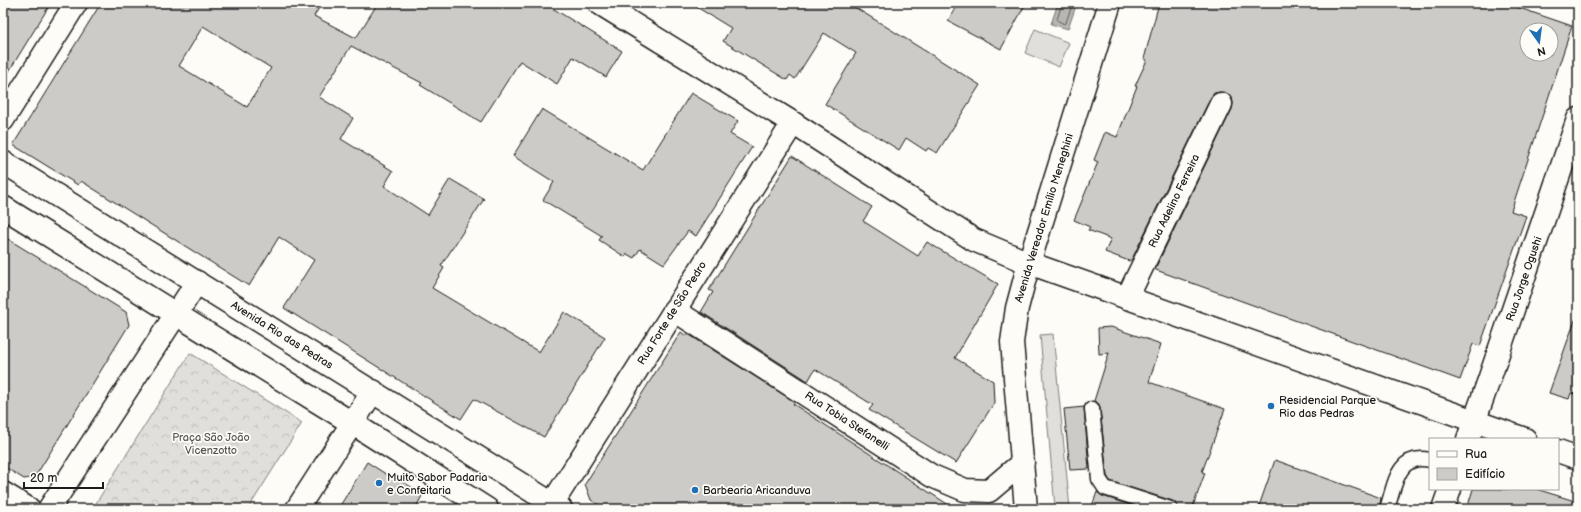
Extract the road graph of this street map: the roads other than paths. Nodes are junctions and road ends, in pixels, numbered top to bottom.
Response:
1 (76, 3) edge
2 (599, 3) edge
3 (1110, 3) edge
4 (1222, 104) dead end
5 (1578, 118) edge
6 (3, 120) edge
7 (793, 123) junction
8 (3, 162) edge
9 (3, 207) edge
10 (1029, 263) junction
11 (197, 282) junction
12 (1127, 298) junction
13 (674, 310) junction
14 (175, 315) junction
15 (373, 391) junction
16 (1092, 409) dead end
17 (352, 423) junction
18 (1471, 430) edge
19 (1519, 438) edge
20 (1559, 451) edge
21 (1578, 458) edge
22 (1429, 460) edge
23 (1023, 462) junction
24 (1450, 490) edge
25 (3, 493) edge
26 (556, 506) edge
27 (29, 509) edge
28 (49, 509) edge
29 (297, 509) edge
30 (487, 509) edge
31 (1026, 509) edge
32 (1170, 509) edge
33 (1387, 509) edge
34 (1443, 509) edge

1 - 6 street
2 - 7 street
3 - 10 street, Avenida Vereador Emílio Meneghini
4 - 12 street, Rua Adelino Ferreira
5 - 18 street, Rua Jorge Ogushi
7 - 10 street
7 - 13 street, Rua Forte de São Pedro
8 - 11 street, Avenida Rio das Pedras
9 - 14 street
10 - 12 street
10 - 23 street, Avenida Vereador Emílio Meneghini
11 - 14 street
11 - 15 street, Avenida Rio das Pedras
12 - 18 street
13 - 23 street, Rua Tobia Stefanelli
13 - 26 street, Rua Forte de São Pedro
14 - 17 street
14 - 28 street
15 - 17 street
15 - 26 street, Avenida Rio das Pedras
16 - 32 lane
17 - 29 street
17 - 30 street
18 - 19 street
20 - 21 street
22 - 33 lane
23 - 31 street, Avenida Vereador Emílio Meneghini
24 - 34 street
25 - 27 street

